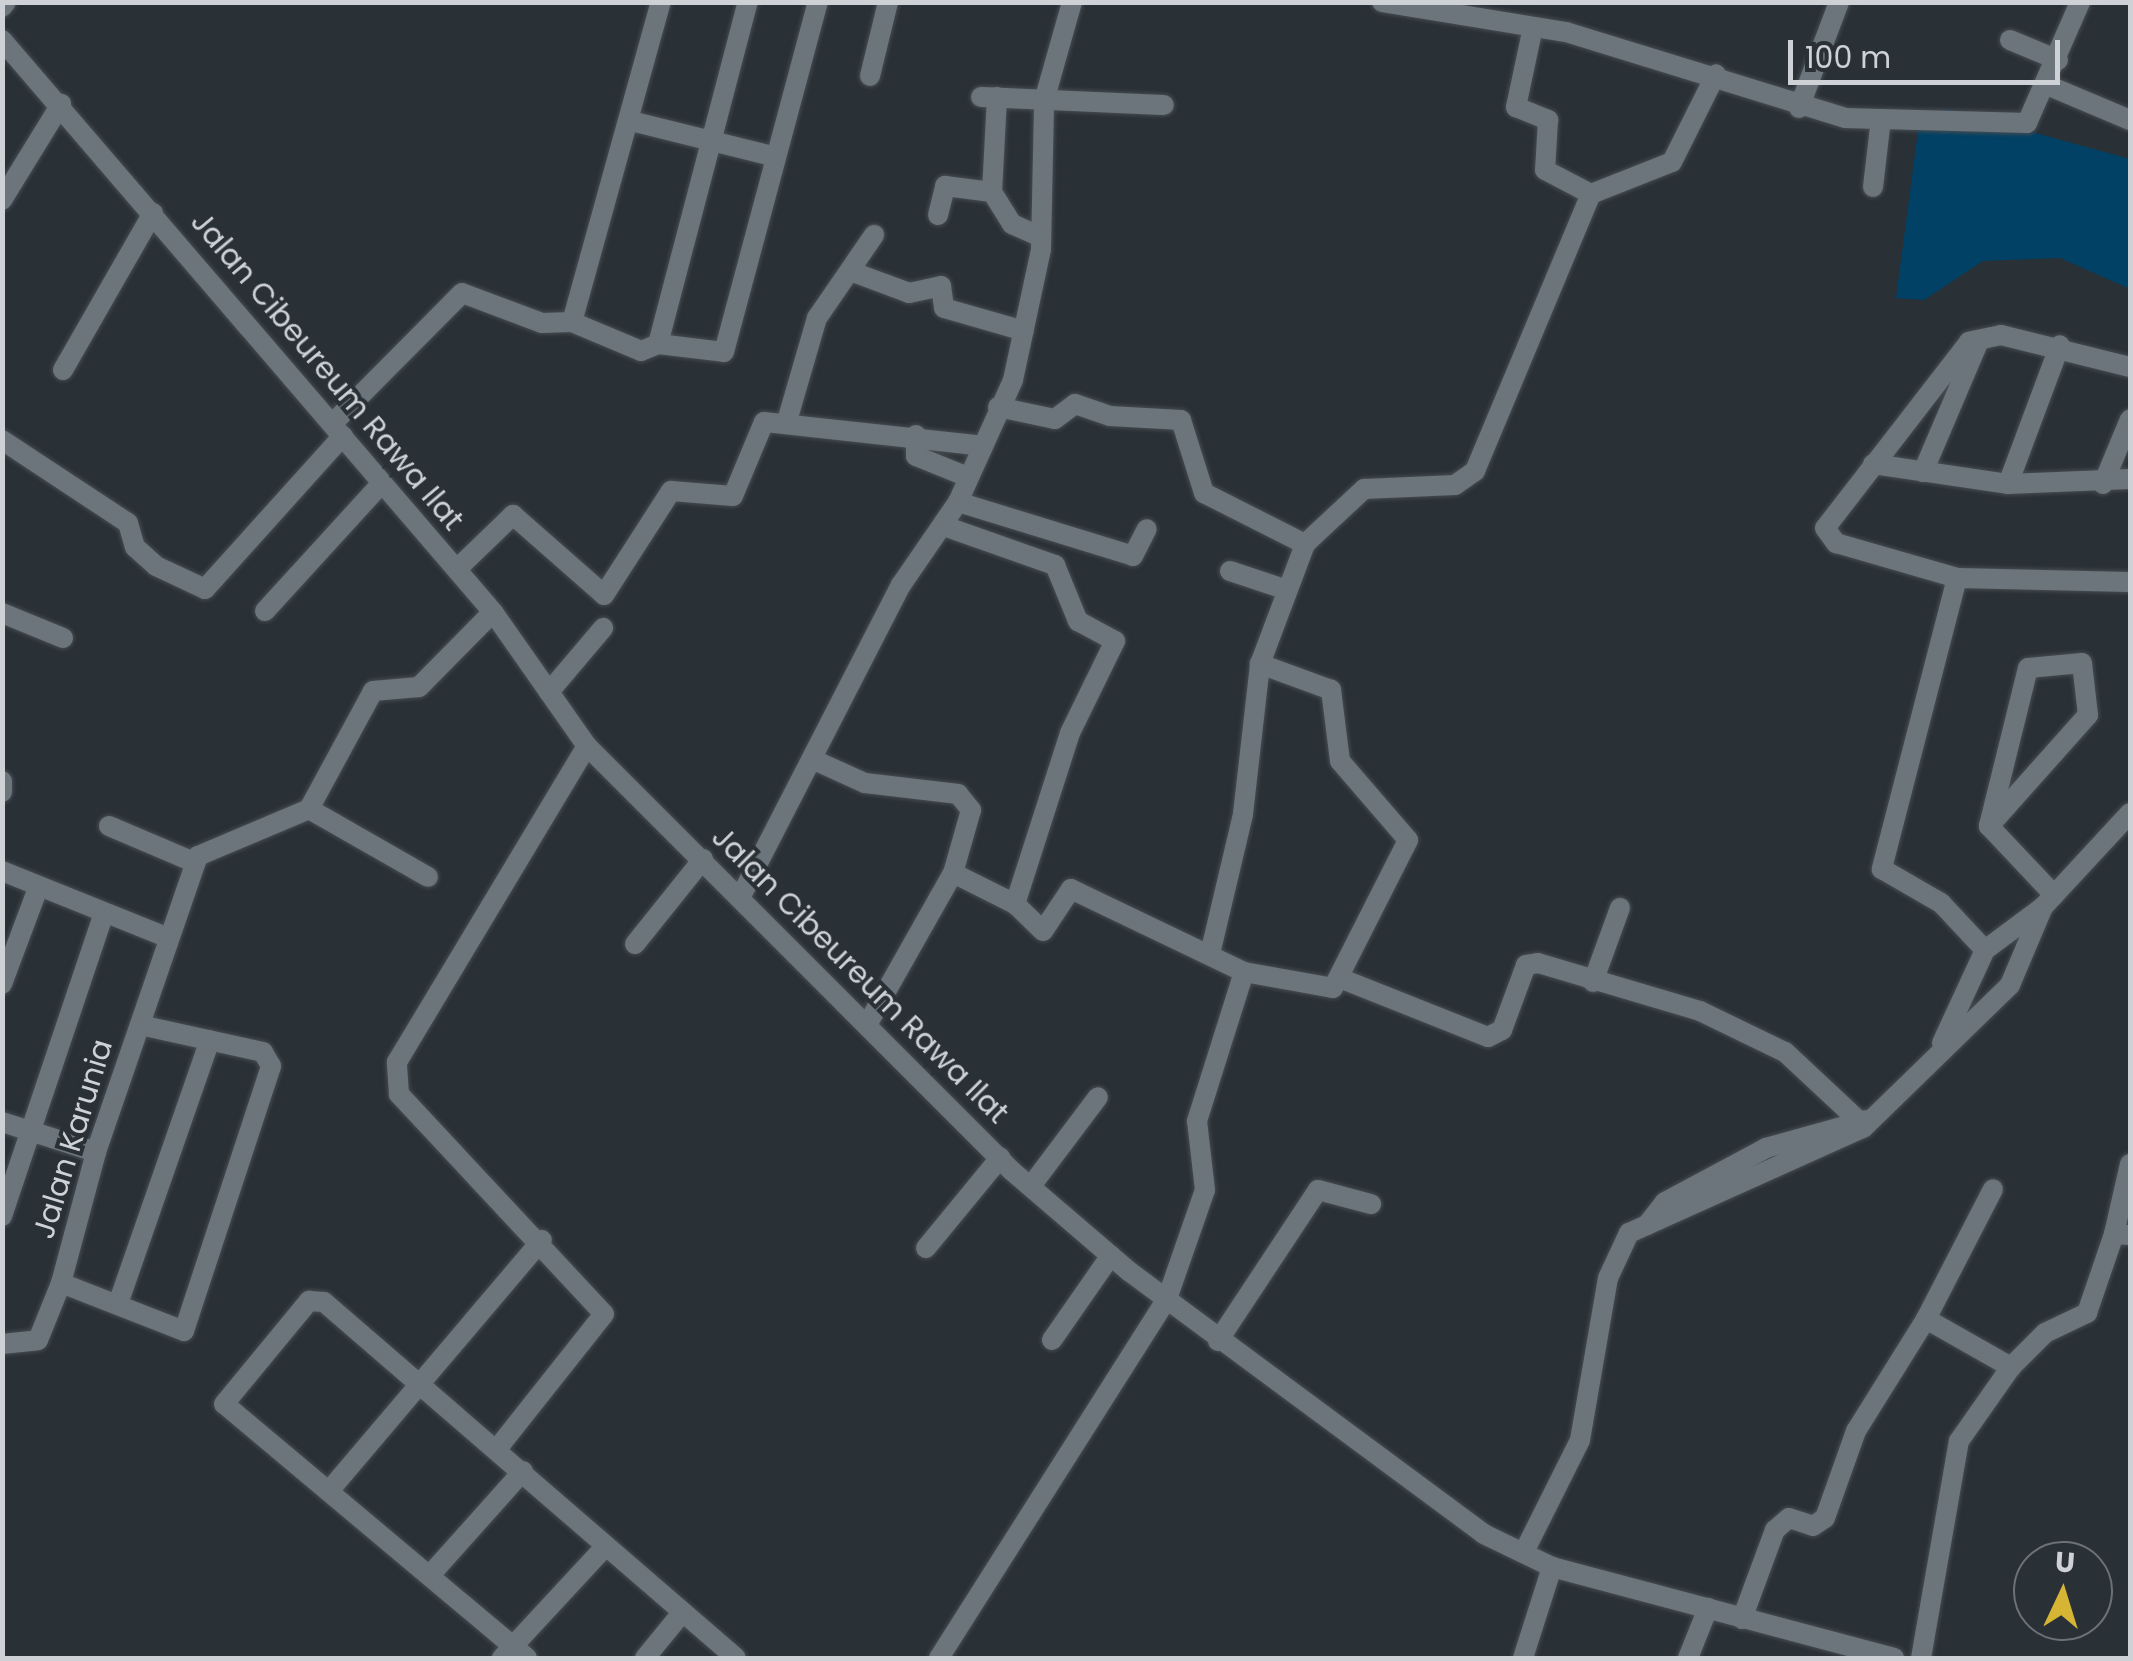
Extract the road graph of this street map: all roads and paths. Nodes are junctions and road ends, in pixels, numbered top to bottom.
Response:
1 (661, 2) edge
2 (748, 2) edge
3 (818, 2) edge
4 (888, 2) edge
5 (1072, 2) edge
6 (1382, 2) edge
7 (1839, 2) edge
8 (2080, 2) edge
9 (1418, 5) edge
10 (1532, 26) junction
11 (2, 40) edge
12 (2010, 40) dead end
13 (2058, 60) junction
14 (1716, 74) junction
15 (870, 76) dead end
16 (2047, 86) junction
17 (1044, 101) junction
18 (61, 104) junction
19 (1164, 105) dead end
20 (1798, 108) junction
21 (1881, 120) junction
22 (2130, 120) edge
23 (632, 121) junction
24 (707, 142) junction
25 (776, 157) junction
26 (1873, 187) dead end
27 (992, 192) junction
28 (1591, 194) junction
29 (2, 200) edge
30 (154, 213) junction
31 (938, 215) dead end
32 (874, 234) dead end
33 (1042, 237) junction
34 (850, 272) junction
35 (572, 322) junction
36 (1024, 331) junction
37 (1982, 336) junction
38 (658, 344) junction
39 (2060, 345) junction
40 (2130, 367) edge
41 (64, 370) dead end
42 (998, 408) junction
43 (2130, 419) edge
44 (787, 421) junction
45 (338, 429) junction
46 (916, 434) junction
47 (2, 440) edge
48 (977, 446) junction
49 (1873, 464) junction
50 (1923, 472) junction
51 (968, 477) junction
52 (2130, 480) edge
53 (382, 484) junction
54 (2008, 484) junction
55 (2103, 484) junction
56 (958, 502) junction
57 (944, 526) junction
58 (1147, 529) dead end
59 (1305, 544) junction
60 (457, 569) junction
61 (1230, 572) dead end
62 (1957, 578) junction
63 (2130, 582) edge
64 (1284, 589) junction
65 (265, 610) dead end
66 (493, 612) junction
67 (2, 613) edge
68 (603, 628) dead end
69 (63, 638) dead end
70 (1260, 664) junction
71 (549, 692) junction
72 (587, 746) junction
73 (814, 760) junction
74 (2, 782) edge
75 (2, 792) edge
76 (309, 809) junction
77 (2130, 813) edge
78 (109, 826) dead end
79 (1988, 826) junction
80 (703, 859) junction
81 (194, 862) junction
82 (2, 870) edge
83 (953, 873) junction
84 (428, 877) dead end
85 (38, 888) junction
86 (741, 896) junction
87 (2049, 901) junction
88 (1015, 904) junction
89 (1620, 908) dead end
90 (103, 916) junction
91 (166, 937) junction
92 (635, 944) dead end
93 (1985, 950) junction
94 (1210, 954) junction
95 (1244, 972) junction
96 (1342, 978) junction
97 (1593, 982) junction
98 (2, 984) edge
99 (868, 1023) junction
100 (140, 1025) junction
101 (210, 1040) junction
102 (1942, 1043) junction
103 (1098, 1097) dead end
104 (1864, 1120) junction
105 (2, 1122) edge
106 (31, 1131) junction
107 (96, 1152) junction
108 (1000, 1158) junction
109 (2130, 1164) edge
110 (1031, 1186) junction
111 (1993, 1189) dead end
112 (1372, 1204) dead end
113 (2, 1216) edge
114 (2122, 1234) edge
115 (542, 1240) junction
116 (926, 1248) dead end
117 (1111, 1256) junction
118 (62, 1283) junction
119 (1167, 1300) junction
120 (119, 1301) junction
121 (1926, 1320) junction
122 (1052, 1340) dead end
123 (1218, 1342) junction
124 (12, 1346) edge
125 (2010, 1367) junction
126 (417, 1380) junction
127 (497, 1449) junction
128 (523, 1471) junction
129 (329, 1491) junction
130 (604, 1548) junction
131 (1524, 1552) junction
132 (1552, 1567) junction
133 (432, 1574) junction
134 (1708, 1608) junction
135 (681, 1614) junction
136 (1742, 1618) junction
137 (514, 1654) edge
138 (645, 1658) edge
139 (736, 1658) edge
140 (939, 1658) edge
141 (1524, 1658) edge
142 (1688, 1658) edge
143 (1887, 1658) edge
144 (1922, 1658) edge

1 - 23 street
2 - 24 street
3 - 25 street
4 - 15 street
5 - 17 street
6 - 9 street
7 - 20 street
8 - 13 street
9 - 10 street
10 - 14 street
10 - 28 street
11 - 18 street, Jalan Cibeureum Rawa Ilat
12 - 13 street
13 - 16 street
14 - 20 street
14 - 28 street
16 - 21 street
16 - 22 street
17 - 19 street
17 - 27 street
17 - 33 street
18 - 29 street
18 - 30 street, Jalan Cibeureum Rawa Ilat
20 - 21 street
21 - 26 street
23 - 24 street
23 - 35 street
24 - 25 street
24 - 38 street
25 - 38 street
27 - 31 street
27 - 33 street
28 - 59 street
30 - 41 street
30 - 45 street, Jalan Cibeureum Rawa Ilat
32 - 34 street
33 - 36 street
34 - 36 street
34 - 44 street
35 - 38 street
35 - 45 street
36 - 42 street
37 - 39 street
37 - 49 street
37 - 50 street
39 - 40 street
39 - 54 street
42 - 48 street
42 - 59 street
43 - 55 street
44 - 46 street
44 - 60 street
45 - 47 street
45 - 53 street, Jalan Cibeureum Rawa Ilat
46 - 48 street
46 - 51 street
48 - 51 street
49 - 50 street
49 - 62 street
50 - 54 street
51 - 56 street
52 - 55 street
53 - 60 street, Jalan Cibeureum Rawa Ilat
53 - 65 street
54 - 55 street
56 - 57 street
56 - 58 street
57 - 73 street
57 - 88 street
59 - 64 street
60 - 66 street, Jalan Cibeureum Rawa Ilat
61 - 64 street
62 - 63 street
62 - 93 street
64 - 70 street
66 - 71 street, Jalan Cibeureum Rawa Ilat
66 - 76 street
67 - 69 street
68 - 71 street
70 - 94 street
70 - 96 street
71 - 72 street, Jalan Cibeureum Rawa Ilat
72 - 80 street, Jalan Cibeureum Rawa Ilat
72 - 115 street
73 - 83 street
73 - 86 street
74 - 75 street
76 - 81 street
76 - 84 street
77 - 87 street
78 - 81 street
79 - 79 street
79 - 87 street
80 - 86 street, Jalan Cibeureum Rawa Ilat
80 - 92 street
81 - 91 street, Jalan Karunia
82 - 85 street
83 - 88 street
83 - 99 street
85 - 90 street
85 - 98 street
86 - 99 street, Jalan Cibeureum Rawa Ilat
87 - 93 street
87 - 102 street
88 - 94 street
89 - 97 street
90 - 91 street
90 - 106 street
91 - 100 street, Jalan Karunia
93 - 102 street
94 - 95 street
95 - 96 street
95 - 119 street
96 - 97 street
97 - 104 street
99 - 108 street, Jalan Cibeureum Rawa Ilat
100 - 101 street
100 - 107 street, Jalan Karunia
101 - 120 street
101 - 120 street
102 - 104 street
103 - 110 street
104 - 131 street
105 - 106 street
106 - 107 street
106 - 113 street
107 - 118 street, Jalan Karunia
108 - 110 street, Jalan Cibeureum Rawa Ilat
108 - 116 street
109 - 114 street
110 - 117 street, Jalan Cibeureum Rawa Ilat
111 - 121 street
112 - 123 street
114 - 125 street
115 - 126 street
115 - 127 street
117 - 119 street, Jalan Cibeureum Rawa Ilat
117 - 122 street
118 - 120 street
118 - 124 street, Jalan Karunia
119 - 123 street, Jalan Cibeureum Rawa Ilat
119 - 140 street
121 - 125 street
121 - 136 street
123 - 131 street, Jalan Cibeureum Rawa Ilat
125 - 144 street
126 - 127 street
126 - 129 street
126 - 129 street
127 - 128 street
128 - 130 street
128 - 133 street
129 - 133 street
130 - 135 street
130 - 137 street
131 - 132 street, Jalan Cibeureum Rawa Ilat
132 - 134 street, Jalan Cibeureum Rawa Ilat
132 - 141 street
133 - 137 street
134 - 136 street, Jalan Cibeureum Rawa Ilat
134 - 142 street
135 - 138 street
135 - 139 street
136 - 143 street, Jalan Cibeureum Rawa Ilat

